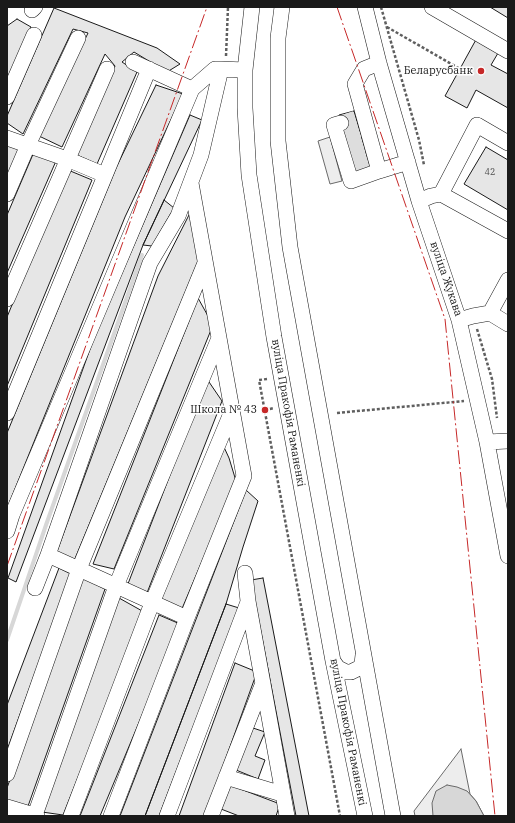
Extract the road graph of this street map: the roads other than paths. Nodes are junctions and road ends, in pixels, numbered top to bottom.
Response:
1 (252, 7) edge
2 (282, 7) edge
3 (365, 7) edge
4 (432, 7) edge
5 (34, 35) dead end
6 (78, 38) dead end
7 (508, 51) edge
8 (133, 62) dead end
9 (379, 63) junction
10 (223, 64) junction
11 (107, 69) dead end
12 (149, 69) junction
13 (245, 70) junction
14 (192, 89) junction
15 (7, 97) edge
16 (7, 138) edge
17 (508, 143) edge
18 (368, 144) junction
19 (28, 145) junction
20 (346, 150) dead end
21 (67, 159) junction
22 (408, 162) junction
23 (105, 176) junction
24 (190, 182) junction
25 (7, 194) edge
26 (442, 194) junction
27 (419, 201) junction
28 (508, 231) edge
29 (205, 263) junction
30 (508, 280) edge
31 (7, 299) edge
32 (490, 313) junction
33 (459, 320) junction
34 (508, 324) edge
35 (218, 338) junction
36 (232, 411) junction
37 (7, 413) edge
38 (508, 441) edge
39 (487, 442) junction
40 (10, 514) edge
41 (7, 530) edge
42 (48, 555) junction
43 (508, 556) edge
44 (79, 569) junction
45 (246, 573) dead end
46 (116, 586) junction
47 (35, 588) dead end
48 (248, 601) junction
49 (152, 603) junction
50 (187, 618) junction
51 (363, 655) junction
52 (333, 661) junction
53 (264, 682) junction
54 (7, 774) edge
55 (226, 777) junction
56 (282, 794) junction
57 (7, 807) edge
58 (214, 815) edge
59 (36, 816) edge
60 (71, 816) edge
61 (111, 816) edge
62 (168, 816) edge
63 (287, 816) edge
64 (365, 816) edge
65 (393, 816) edge

1 - 13 street, вуліца Пракофія Раманенкі
2 - 51 street
3 - 9 street, вуліца Жукава
4 - 7 street
5 - 15 street
6 - 19 street
8 - 12 street
9 - 18 street
9 - 22 street, вуліца Жукава
10 - 13 street
10 - 14 street
10 - 24 street
11 - 21 street
12 - 14 street
12 - 23 street
13 - 52 street, вуліца Пракофія Раманенкі
14 - 40 street
16 - 19 street
17 - 26 street
18 - 20 street
18 - 22 street
19 - 21 street
19 - 25 street
21 - 23 street
21 - 31 street
22 - 27 street, вуліца Жукава
23 - 37 street
24 - 29 street
24 - 42 street
26 - 27 street
26 - 28 street
27 - 33 street, вуліца Жукава
29 - 35 street
29 - 44 street
30 - 32 street
32 - 33 street
32 - 34 street
33 - 39 street, вуліца Жукава
35 - 36 street
35 - 46 street
36 - 49 street
36 - 50 street
38 - 39 street
39 - 43 street, вуліца Жукава
40 - 41 street
42 - 44 street
42 - 47 street
44 - 46 street
44 - 54 street
45 - 48 street
46 - 49 street
46 - 59 street
48 - 53 street
48 - 62 street
49 - 50 street
49 - 60 street
50 - 61 street
51 - 52 street
51 - 65 street
52 - 64 street, вуліца Пракофія Раманенкі
53 - 55 street
53 - 56 street
55 - 56 street
55 - 58 street
56 - 63 street
57 - 59 street

